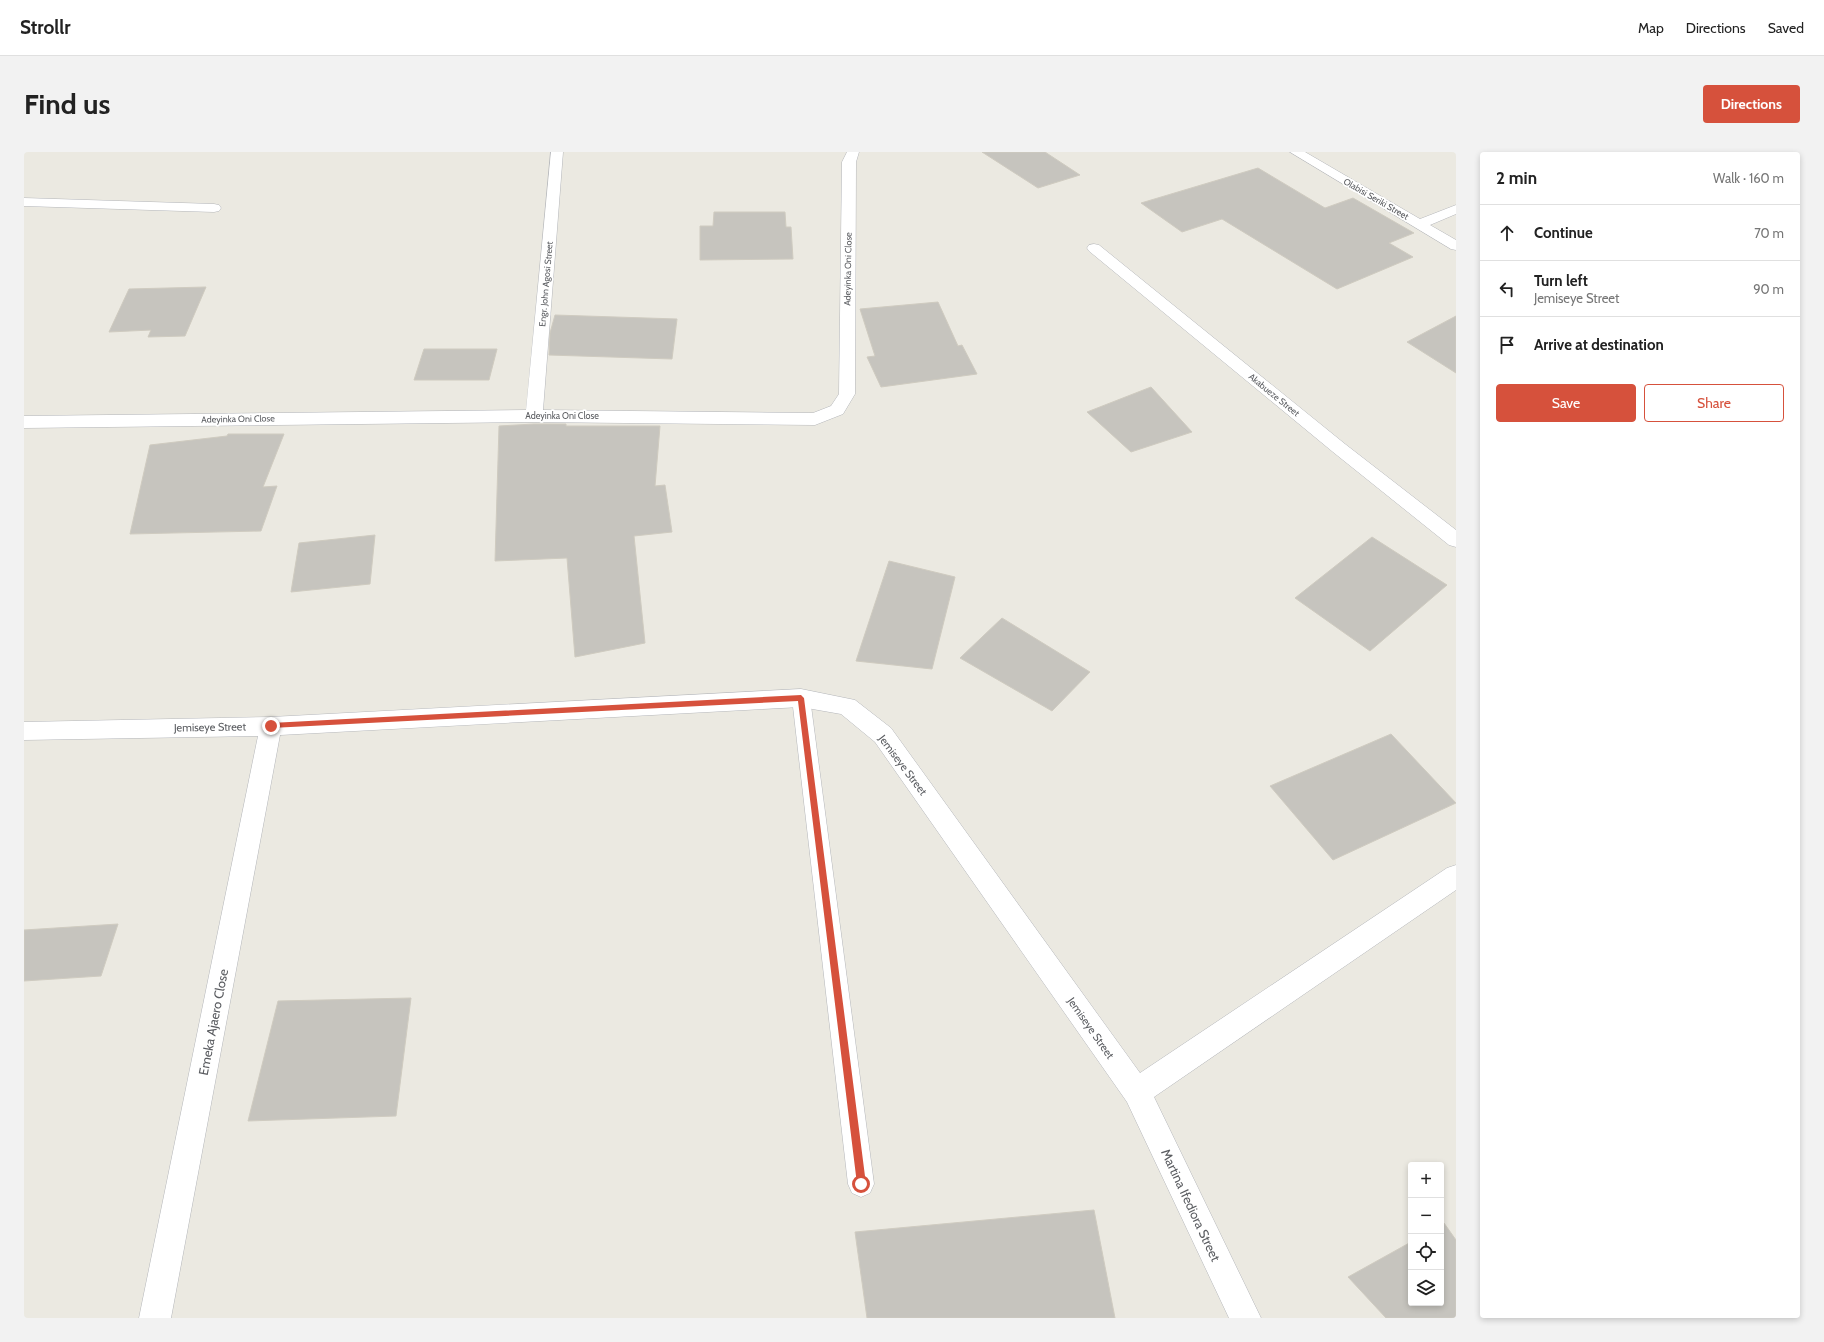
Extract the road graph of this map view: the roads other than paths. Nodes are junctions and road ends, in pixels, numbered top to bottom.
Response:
1 (557, 152) edge
2 (853, 152) edge
3 (1296, 152) edge
4 (24, 202) edge
5 (214, 208) dead end
6 (1456, 209) edge
7 (1420, 224) junction
8 (1456, 246) edge
9 (1094, 248) dead end
10 (534, 416) junction
11 (24, 422) edge
12 (1456, 540) edge
13 (801, 698) junction
14 (271, 726) junction
15 (24, 731) edge
16 (1456, 876) edge
17 (1137, 1092) junction
18 (861, 1184) dead end
19 (155, 1318) edge
20 (1245, 1318) edge

1 - 10 street, Engr. John Agosi Street
2 - 10 street, Adeyinka Oni Close
3 - 7 street, Olabisi Seriki Street
4 - 5 street
6 - 7 street
7 - 8 street, Olabisi Seriki Street
9 - 12 street, Akabueze Street
10 - 11 street, Adeyinka Oni Close
13 - 14 street, Jemiseye Street
13 - 17 street, Jemiseye Street
13 - 18 lane
14 - 15 street, Jemiseye Street
14 - 19 street, Emeka Ajaero Close
16 - 17 street
17 - 20 street, Martina Ifediora Street

